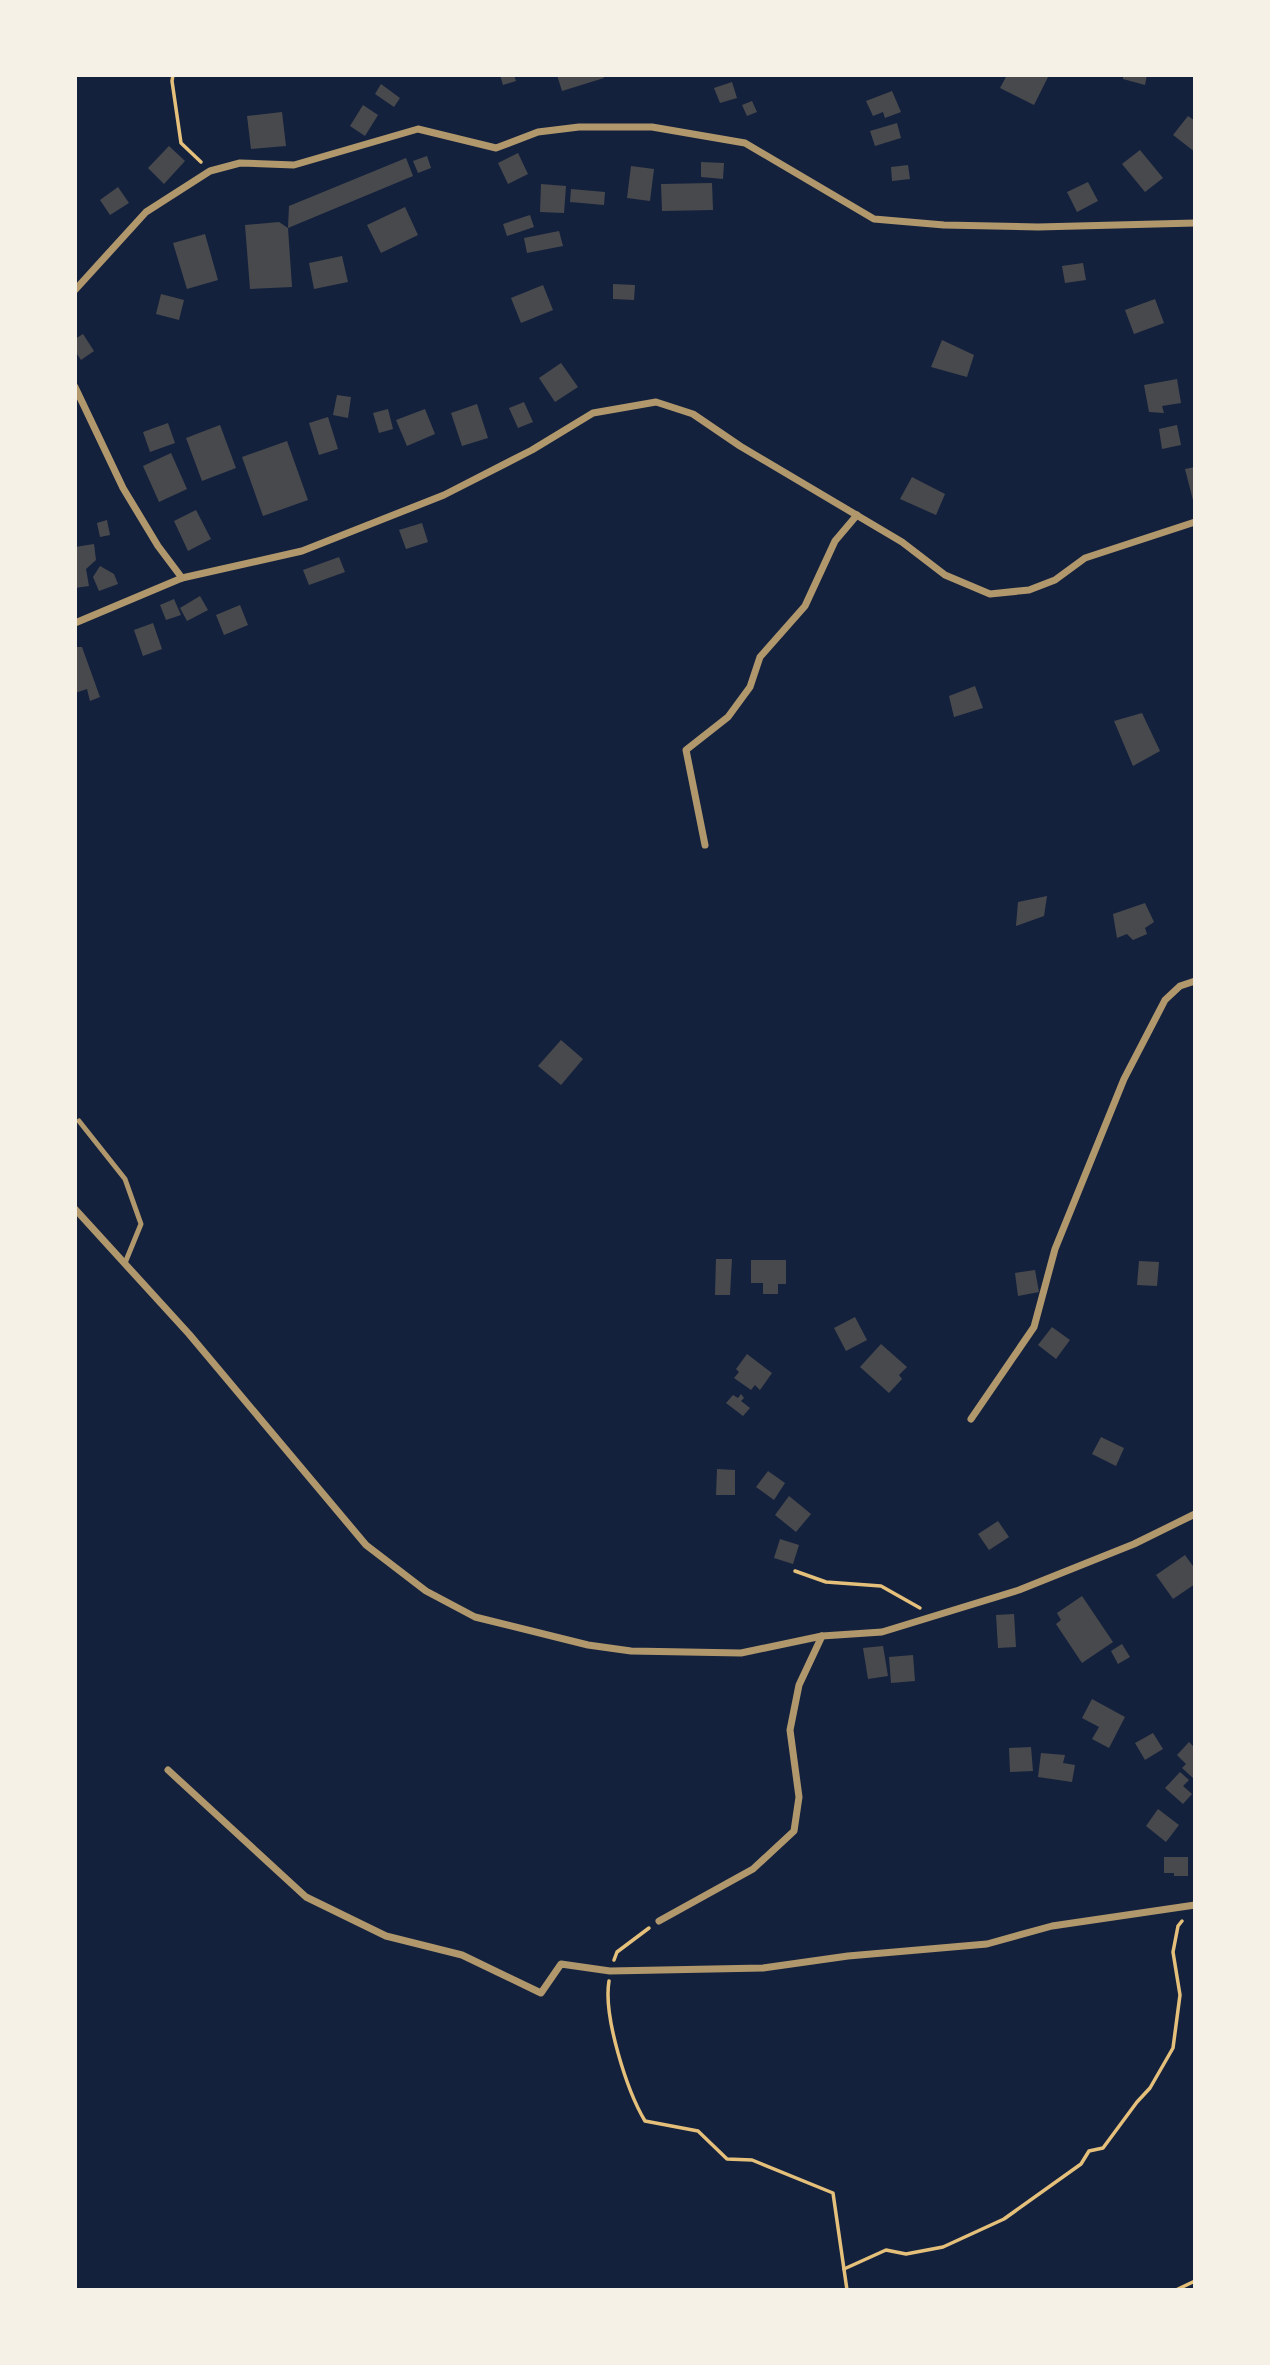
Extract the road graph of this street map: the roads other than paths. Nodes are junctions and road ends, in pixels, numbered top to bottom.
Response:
1 (1195, 223) edge
2 (75, 290) edge
3 (75, 387) edge
4 (857, 515) junction
5 (1195, 522) edge
6 (182, 578) junction
7 (75, 623) edge
8 (705, 845) dead end
9 (1195, 981) edge
10 (79, 1121) dead end
11 (75, 1209) edge
12 (125, 1263) junction
13 (971, 1419) dead end
14 (1195, 1514) edge
15 (822, 1636) junction
16 (168, 1770) dead end
17 (1195, 1905) edge
18 (659, 1921) road end

1 - 2 street
3 - 6 street
4 - 5 street
4 - 6 street
4 - 8 street
6 - 7 street
9 - 13 street
10 - 12 lane
11 - 12 street
12 - 15 street
14 - 15 street
15 - 18 street
16 - 17 street

